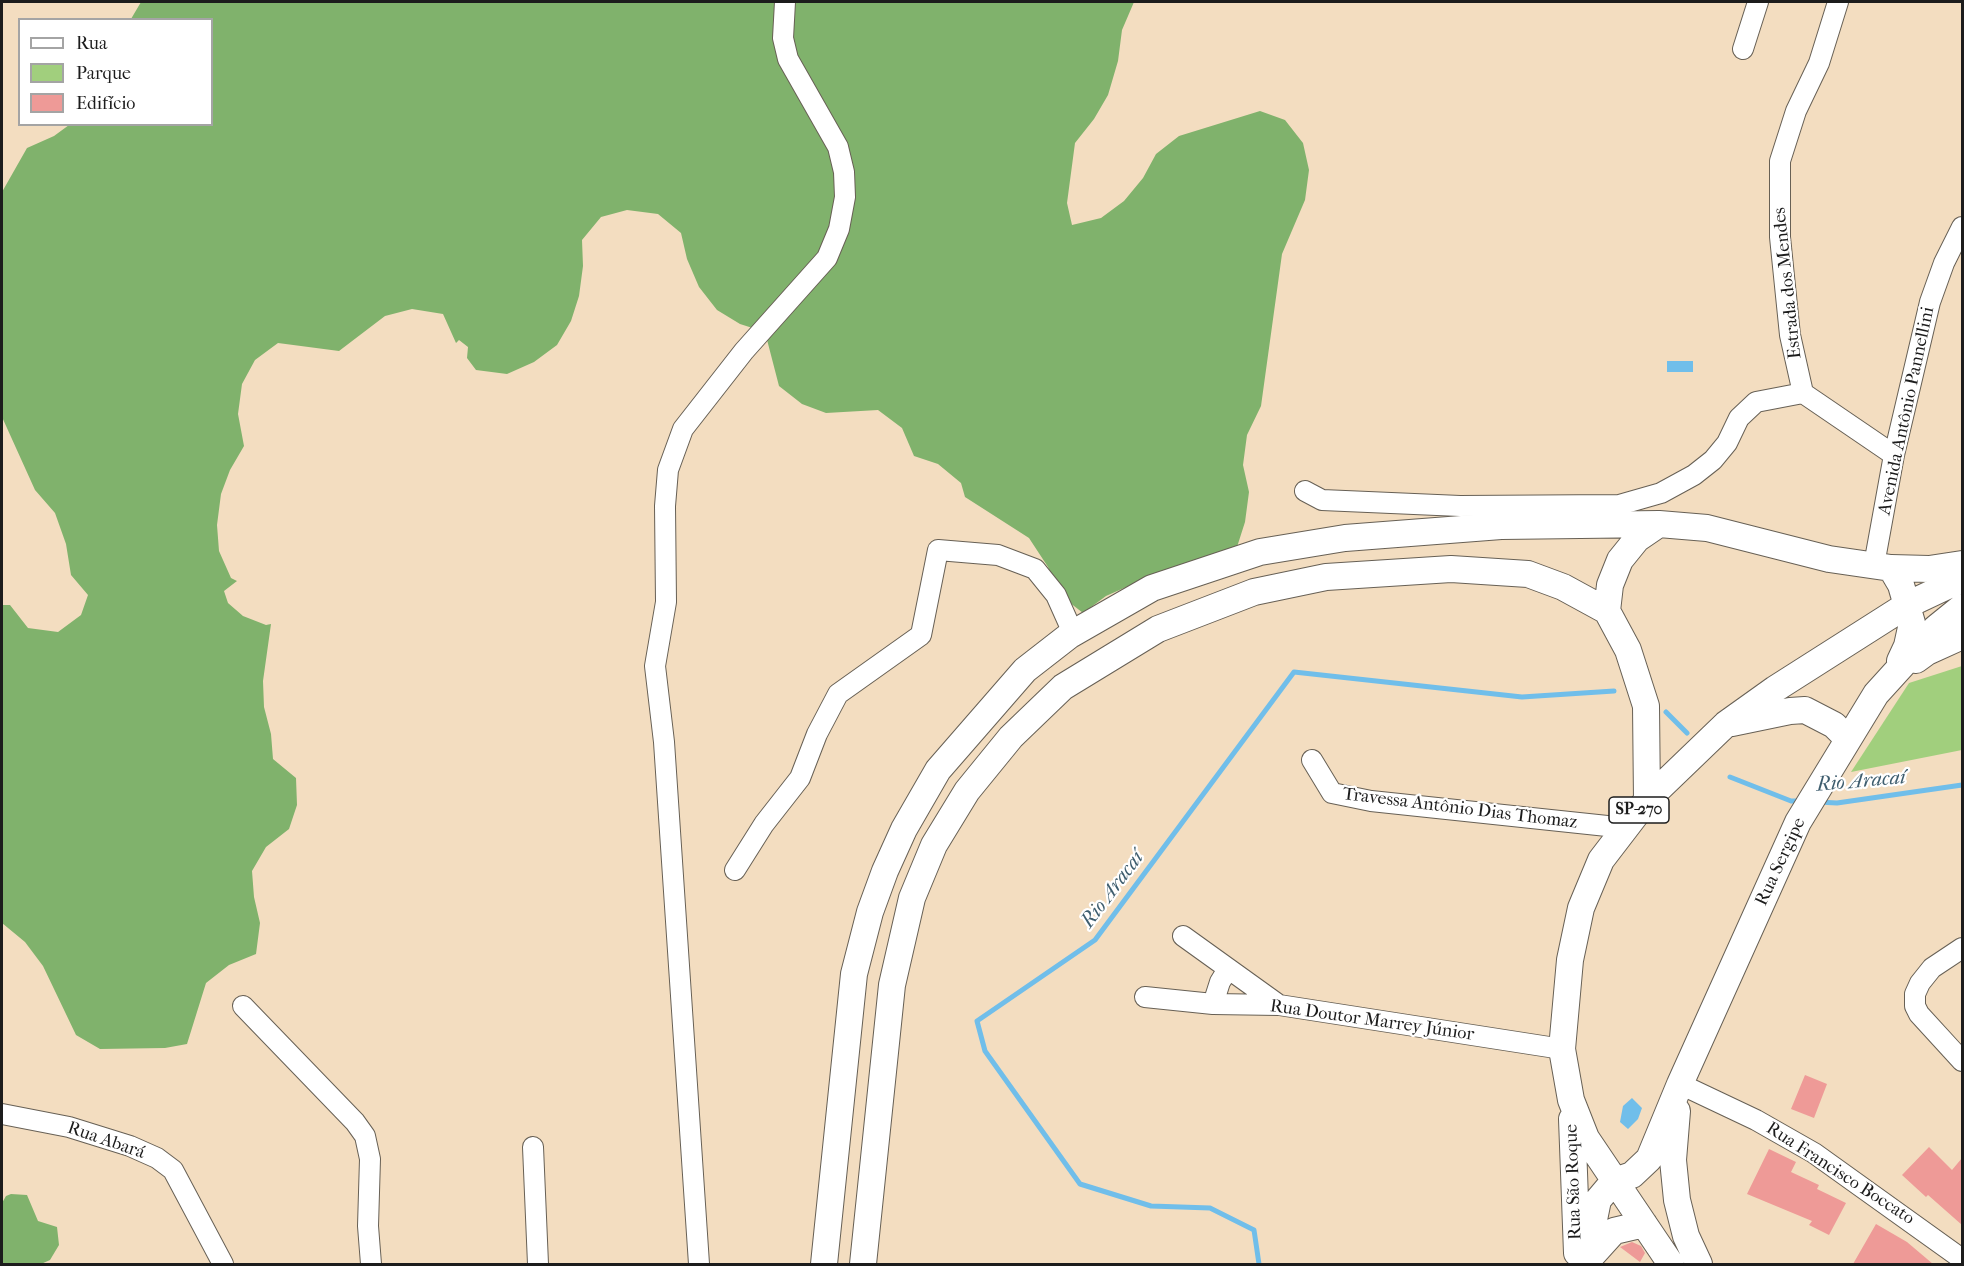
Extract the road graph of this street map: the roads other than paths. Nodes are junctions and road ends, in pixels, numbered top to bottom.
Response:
1 (784, 2) edge
2 (1758, 2) edge
3 (1838, 2) edge
4 (1743, 49) dead end
5 (1962, 227) edge
6 (1803, 393) junction
7 (1893, 455) junction
8 (1305, 491) dead end
9 (1659, 524) junction
10 (1962, 564) edge
11 (1883, 567) junction
12 (1962, 579) edge
13 (1907, 605) junction
14 (1962, 607) edge
15 (1607, 611) junction
16 (1073, 633) junction
17 (1962, 636) edge
18 (1889, 678) junction
19 (1726, 724) junction
20 (1847, 738) junction
21 (1312, 760) dead end
22 (1647, 800) junction
23 (1626, 828) junction
24 (735, 870) dead end
25 (1183, 936) dead end
26 (1962, 948) edge
27 (1228, 969) junction
28 (1145, 997) dead end
29 (1213, 1004) junction
30 (1280, 1005) junction
31 (243, 1006) dead end
32 (1562, 1049) junction
33 (1962, 1061) edge
34 (1680, 1084) junction
35 (1571, 1100) junction
36 (2, 1114) edge
37 (533, 1147) dead end
38 (1614, 1181) junction
39 (1644, 1224) junction
40 (1962, 1258) edge
41 (223, 1264) edge
42 (371, 1264) edge
43 (538, 1264) edge
44 (699, 1264) edge
45 (824, 1264) edge
46 (863, 1264) edge
47 (1583, 1264) edge
48 (1671, 1264) edge
49 (1699, 1264) edge

1 - 44 street
2 - 4 street
3 - 6 street, Estrada dos Mendes
5 - 7 street, Avenida Antônio Pannellini
6 - 7 street
6 - 8 street
7 - 11 street, Avenida Antônio Pannellini
9 - 11 main road
9 - 15 main road
9 - 16 main road
10 - 11 main road
11 - 13 main road
12 - 13 main road, SP-270
13 - 18 main road
13 - 19 main road, SP-270
14 - 18 main road, Rua Sergipe
15 - 22 main road
15 - 46 main road
16 - 24 street
16 - 45 main road
17 - 18 main road
18 - 20 main road, Rua Sergipe
19 - 20 main road
19 - 22 main road, SP-270
20 - 34 main road, Rua Sergipe
21 - 23 street, Travessa Antônio Dias Thomaz
22 - 23 main road, SP-270
23 - 32 main road, SP-270
25 - 27 street
26 - 33 street
27 - 29 street
27 - 30 street
28 - 29 street, Rua Doutor Marrey Júnior
29 - 30 street, Rua Doutor Marrey Júnior
30 - 32 street, Rua Doutor Marrey Júnior
31 - 42 street
32 - 35 main road, SP-270
34 - 38 main road, Rua Sergipe
34 - 40 street, Rua Francisco Boccato
34 - 49 main road
35 - 38 main road, SP-270
35 - 47 main road, Rua São Roque
36 - 41 street, Rua Abará
37 - 43 street
38 - 39 main road, SP-270
38 - 47 main road, Rua São Roque
39 - 47 main road
39 - 48 main road, SP-270

